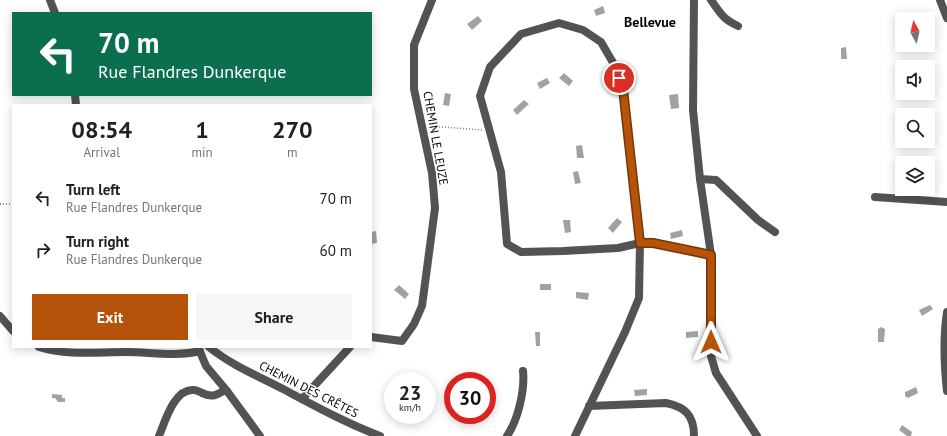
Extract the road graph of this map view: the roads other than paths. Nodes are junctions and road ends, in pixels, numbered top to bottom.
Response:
1 (50, 0) edge
2 (432, 0) edge
3 (694, 0) edge
4 (711, 0) edge
5 (940, 0) edge
6 (55, 12) edge
7 (947, 18) edge
8 (738, 26) dead end
9 (700, 179) junction
10 (875, 197) dead end
11 (947, 202) edge
12 (775, 232) dead end
13 (640, 243) junction
14 (711, 255) junction
15 (947, 312) edge
16 (0, 316) edge
17 (12, 330) edge
18 (372, 337) edge
19 (44, 348) edge
20 (199, 348) edge
21 (209, 348) edge
22 (349, 348) edge
23 (523, 371) dead end
24 (946, 371) edge
25 (227, 391) junction
26 (947, 391) edge
27 (302, 399) junction
28 (589, 406) junction
29 (159, 436) edge
30 (260, 436) edge
31 (380, 436) edge
32 (507, 436) edge
33 (575, 436) edge
34 (694, 436) edge
35 (757, 436) edge

1 - 6 street
2 - 18 street, CHEMIN LE LEUZE
3 - 9 street
4 - 8 street
5 - 7 street
9 - 12 street
9 - 14 street
10 - 11 street
13 - 13 street
13 - 14 street
13 - 28 street
14 - 35 street
15 - 24 street
16 - 17 street
19 - 20 street
20 - 25 street
21 - 27 street, CHEMIN DES CRÊTES
22 - 27 street
23 - 32 street
24 - 26 street
25 - 29 street
25 - 30 street
27 - 31 street, CHEMIN DES CRÊTES
28 - 33 street
28 - 34 street

